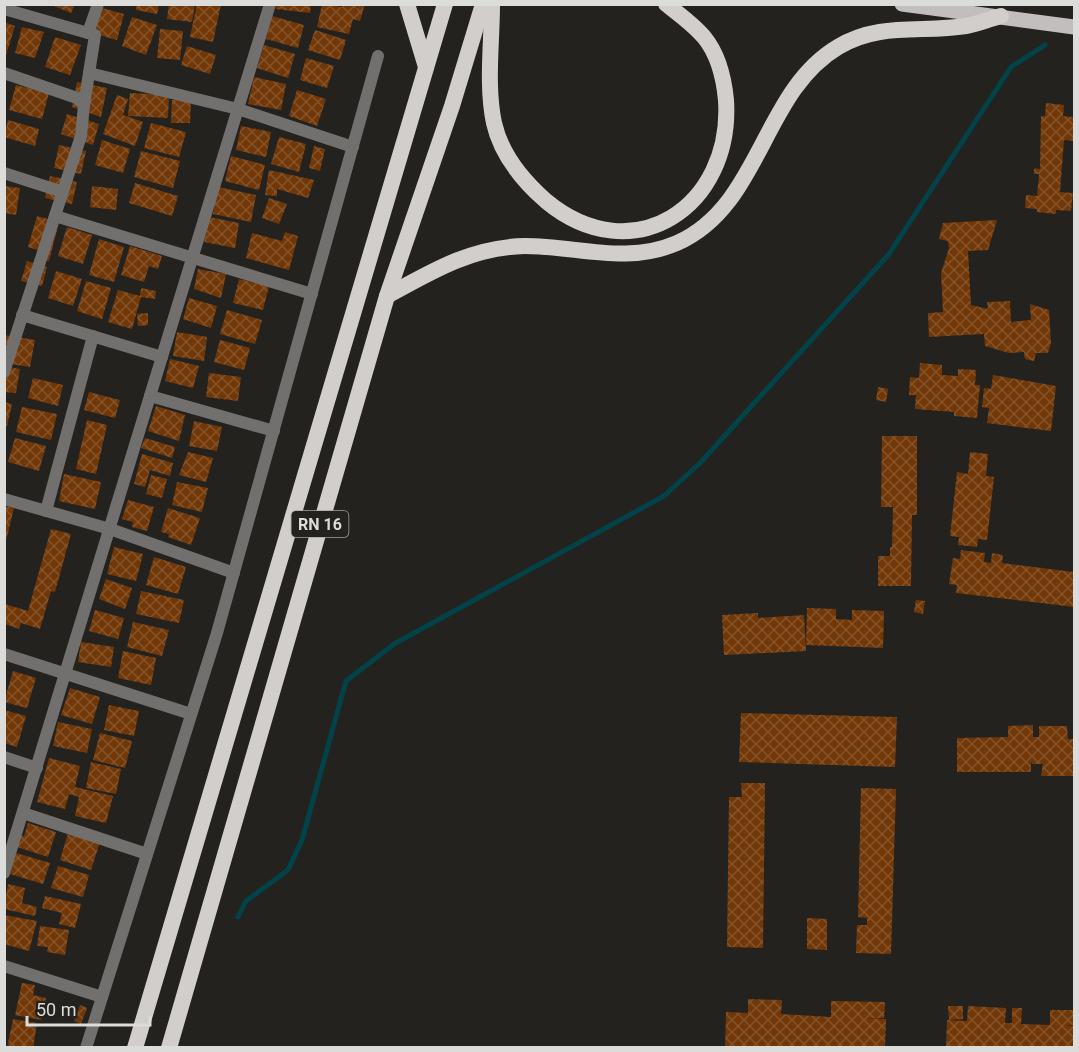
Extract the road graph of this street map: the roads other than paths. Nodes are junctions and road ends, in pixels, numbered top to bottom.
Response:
1 (98, 4) edge
2 (270, 4) edge
3 (407, 4) edge
4 (445, 4) edge
5 (483, 4) edge
6 (492, 4) edge
7 (666, 4) edge
8 (902, 4) edge
9 (4, 9) edge
10 (1001, 16) junction
11 (1074, 27) edge
12 (88, 33) junction
13 (378, 56) dead end
14 (426, 68) junction
15 (4, 73) edge
16 (89, 73) junction
17 (84, 105) junction
18 (238, 109) junction
19 (353, 147) junction
20 (4, 173) edge
21 (63, 192) junction
22 (55, 216) junction
23 (193, 257) junction
24 (312, 294) junction
25 (387, 296) junction
26 (22, 315) junction
27 (93, 336) junction
28 (162, 357) junction
29 (4, 372) edge
30 (150, 396) junction
31 (274, 431) junction
32 (4, 499) edge
33 (46, 511) junction
34 (110, 529) junction
35 (234, 573) junction
36 (4, 654) edge
37 (65, 674) junction
38 (191, 714) junction
39 (4, 757) edge
40 (37, 768) junction
41 (23, 813) junction
42 (147, 854) junction
43 (4, 873) edge
44 (4, 966) edge
45 (102, 997) junction
46 (86, 1047) edge
47 (135, 1047) edge
48 (169, 1047) edge

1 - 12 street
2 - 18 street
3 - 14 highway
4 - 14 highway, RN 16
5 - 25 highway, RN 16
6 - 7 highway
8 - 10 main road
9 - 12 street
10 - 11 main road
10 - 25 highway
12 - 16 street
13 - 19 street
14 - 47 highway, RN 16
15 - 17 street
16 - 17 street
16 - 18 street
17 - 21 street
18 - 19 street
18 - 23 street
19 - 24 street
20 - 21 street
21 - 22 street
22 - 23 street
22 - 26 street
23 - 24 street
23 - 28 street
24 - 31 street
25 - 48 highway, RN 16
26 - 27 street
26 - 29 street
27 - 28 street
27 - 33 street
28 - 30 street
30 - 31 street
30 - 34 street
31 - 35 street
32 - 33 street
33 - 34 street
34 - 35 street
34 - 37 street
35 - 38 street
36 - 37 street
37 - 38 street
37 - 40 street
38 - 42 street
39 - 40 street
40 - 41 street
41 - 42 street
41 - 43 street
42 - 45 street
44 - 45 street
45 - 46 street

